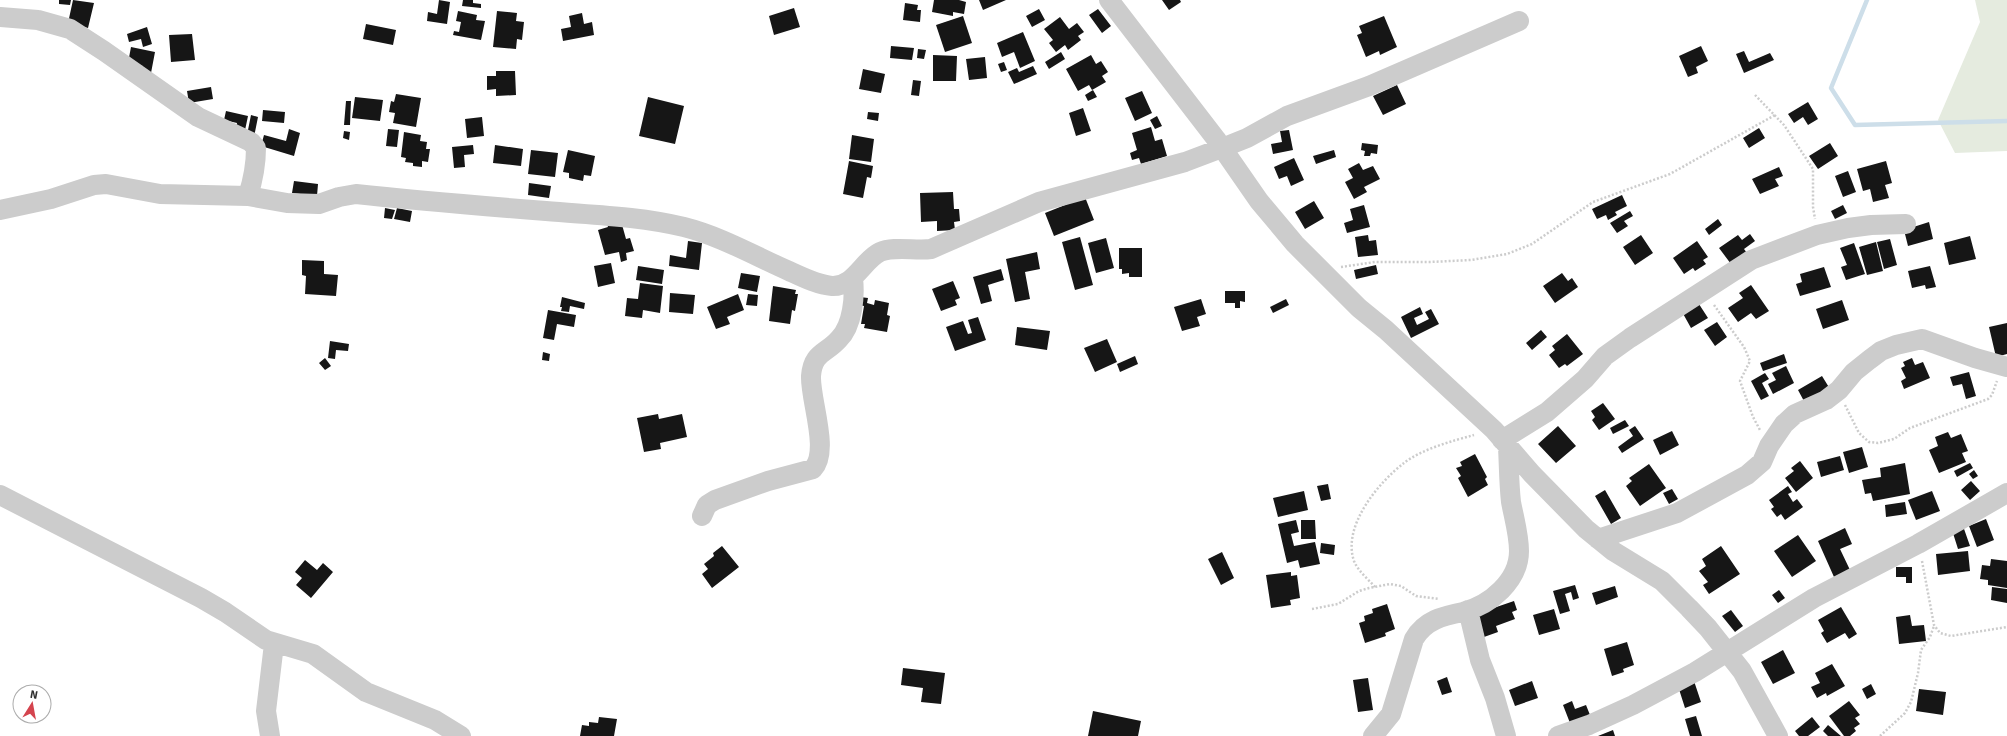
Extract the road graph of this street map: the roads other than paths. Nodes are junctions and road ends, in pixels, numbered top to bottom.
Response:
1 (1109, 0) edge
2 (0, 17) edge
3 (1519, 22) dead end
4 (1222, 148) junction
5 (248, 196) junction
6 (0, 210) edge
7 (1906, 224) dead end
8 (853, 278) junction
9 (2004, 366) edge
10 (1501, 439) junction
11 (2007, 493) edge
12 (0, 495) edge
13 (702, 516) dead end
14 (1598, 539) junction
15 (1468, 610) junction
16 (274, 644) junction
17 (1728, 652) junction
18 (264, 735) edge
19 (460, 736) edge
20 (1373, 736) edge
21 (1506, 736) edge
22 (1558, 736) edge
23 (1778, 736) edge

1 - 4 street
2 - 5 street
3 - 4 street
4 - 8 street
4 - 10 street
5 - 6 street
5 - 8 street
7 - 10 street
8 - 13 street
9 - 14 street
10 - 14 street
10 - 15 street
11 - 17 street
12 - 16 street
14 - 17 street
15 - 20 street
15 - 21 street
16 - 18 street
16 - 19 street
17 - 22 street
17 - 23 street

